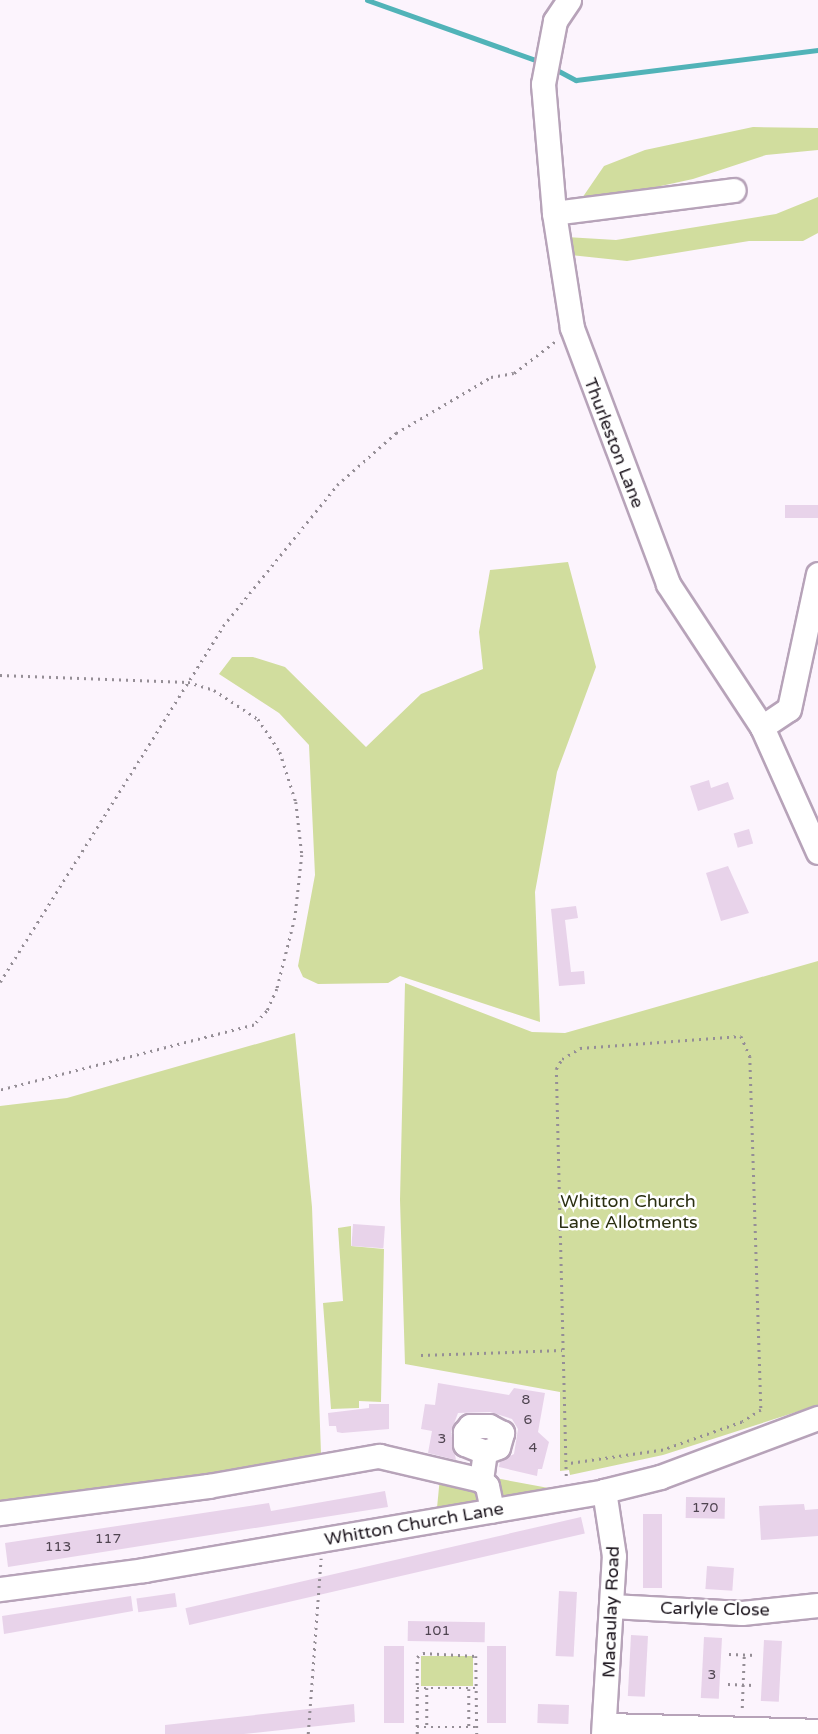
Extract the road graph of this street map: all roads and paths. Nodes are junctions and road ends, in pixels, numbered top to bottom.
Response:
1 (565, 1) edge
2 (734, 190) dead end
3 (554, 213) junction
4 (572, 328) junction
5 (818, 574) edge
6 (0, 675) edge
7 (188, 681) junction
8 (762, 727) junction
9 (818, 852) edge
10 (0, 982) edge
11 (0, 1090) edge
12 (562, 1350) junction
13 (421, 1355) dead end
14 (818, 1418) edge
15 (485, 1452) dead end
16 (566, 1464) junction
17 (481, 1480) junction
18 (604, 1491) junction
19 (570, 1497) junction
20 (492, 1510) junction
21 (0, 1513) edge
22 (320, 1541) junction
23 (0, 1589) edge
24 (818, 1605) edge
25 (611, 1606) junction
26 (729, 1654) dead end
27 (744, 1654) junction
28 (757, 1655) dead end
29 (728, 1684) dead end
30 (743, 1685) junction
31 (754, 1685) dead end
32 (417, 1688) junction
33 (427, 1688) junction
34 (469, 1688) junction
35 (478, 1688) junction
36 (417, 1727) junction
37 (427, 1727) junction
38 (469, 1727) junction
39 (477, 1727) junction
40 (741, 1729) junction
41 (605, 1730) edge
42 (818, 1731) edge
43 (308, 1734) edge
44 (417, 1734) edge
45 (477, 1734) edge

1 - 3 street, Thurleston Lane
2 - 3 street
3 - 4 street, Thurleston Lane
4 - 7 path
4 - 8 street, Thurleston Lane
5 - 8 street
6 - 7 path
7 - 10 path
7 - 11 path
8 - 9 street, Thurleston Lane
12 - 13 path
12 - 16 path
12 - 16 path
14 - 18 street, Whitton Church Lane
15 - 17 street
16 - 19 path
17 - 20 street
17 - 21 street
18 - 19 street, Whitton Church Lane
18 - 25 street, Macaulay Road
19 - 20 street, Whitton Church Lane
20 - 22 street, Whitton Church Lane
22 - 23 street, Whitton Church Lane
22 - 43 path
24 - 25 street, Carlyle Close
25 - 41 street, Macaulay Road
26 - 27 path
27 - 28 path
27 - 30 path
29 - 30 path
30 - 31 path
30 - 40 path
32 - 33 path
32 - 35 path
32 - 36 path
33 - 34 path
33 - 37 path
34 - 35 path
34 - 38 path
35 - 39 path
36 - 37 path
36 - 44 path
37 - 38 path
38 - 39 path
39 - 45 path
40 - 41 street
40 - 42 street

